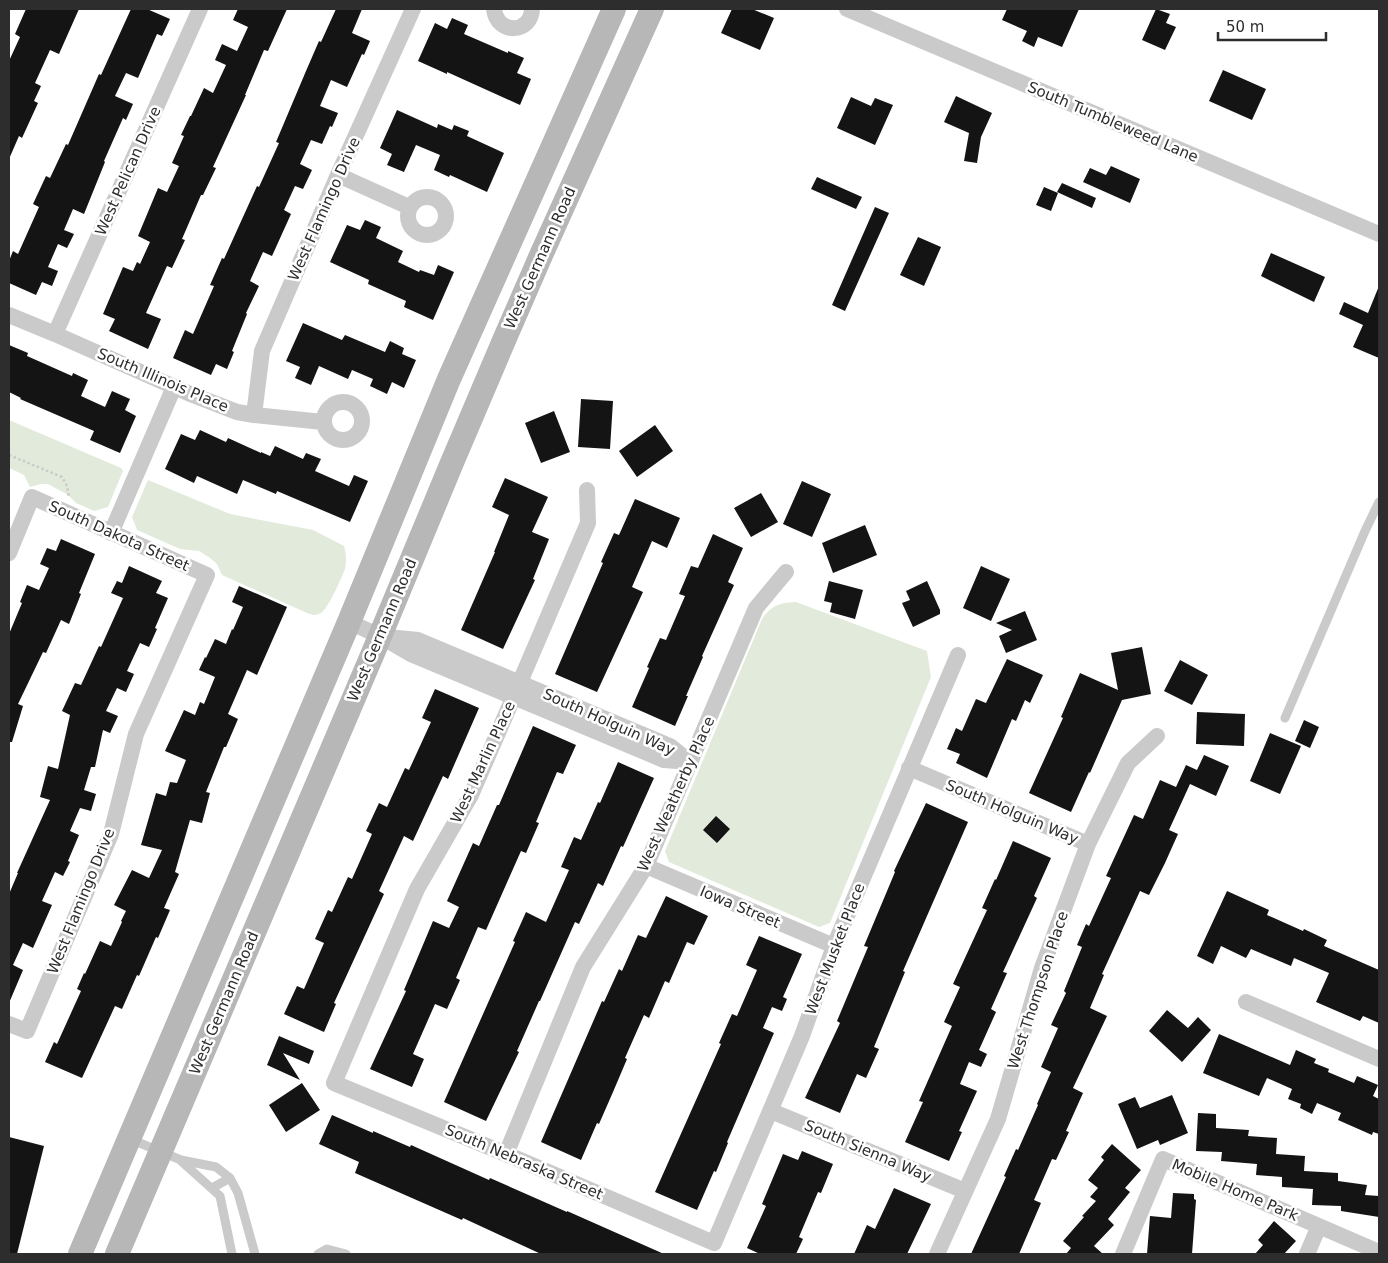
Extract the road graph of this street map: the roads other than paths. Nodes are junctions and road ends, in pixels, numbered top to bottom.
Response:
1 (200, 9) edge
2 (413, 9) edge
3 (494, 9) edge
4 (532, 9) edge
5 (614, 9) edge
6 (652, 9) edge
7 (848, 9) edge
8 (870, 13) edge
9 (338, 175) junction
10 (410, 207) dead end
11 (1379, 234) edge
12 (9, 316) edge
13 (55, 334) junction
14 (174, 387) junction
15 (254, 415) junction
16 (324, 422) dead end
17 (587, 490) dead end
18 (1379, 502) edge
19 (111, 533) junction
20 (9, 553) edge
21 (786, 572) dead end
22 (207, 575) joint
23 (349, 622) junction
24 (380, 636) junction
25 (958, 655) dead end
26 (517, 689) junction
27 (1285, 718) dead end
28 (1157, 736) dead end
29 (690, 762) junction
30 (909, 768) junction
31 (1088, 844) junction
32 (646, 866) junction
33 (834, 946) junction
34 (1246, 1002) dead end
35 (9, 1024) edge
36 (1379, 1058) edge
37 (334, 1082) joint
38 (771, 1111) junction
39 (130, 1139) junction
40 (506, 1154) junction
41 (171, 1156) junction
42 (230, 1178) junction
43 (212, 1188) junction
44 (965, 1191) junction
45 (1320, 1226) junction
46 (714, 1243) joint
47 (1379, 1252) edge
48 (80, 1254) edge
49 (117, 1254) edge
50 (232, 1254) edge
51 (255, 1254) edge
52 (318, 1254) edge
53 (346, 1254) edge
54 (937, 1254) edge
55 (1123, 1254) edge
56 (1307, 1254) edge

1 - 13 street, West Pelican Drive
2 - 9 street, West Flamingo Drive
3 - 4 street
5 - 23 main road
6 - 24 main road, West Germann Road
7 - 8 street, South Tumbleweed Lane
8 - 11 street, South Tumbleweed Lane
9 - 10 street
9 - 15 street, West Flamingo Drive
12 - 13 street, South Illinois Place
13 - 14 street, South Illinois Place
14 - 15 street, South Illinois Place
14 - 19 street
15 - 16 street, South Illinois Place
17 - 26 street, West Marlin Place
18 - 27 lane
19 - 20 street, South Dakota Street
19 - 22 street, South Dakota Street
21 - 29 street, West Weatherby Place
22 - 35 street, West Flamingo Drive
23 - 24 street, South Holguin Way
23 - 39 main road
24 - 26 street, South Holguin Way
24 - 41 main road, West Germann Road
25 - 30 street, West Musket Place
26 - 29 street, South Holguin Way
26 - 37 street, West Marlin Place
28 - 31 street, West Thompson Place
29 - 32 street, West Weatherby Place
30 - 31 street, South Holguin Way
30 - 33 street, West Musket Place
31 - 44 street, West Thompson Place
32 - 33 street, Iowa Street
32 - 40 street, West Weatherby Place
33 - 38 street, West Musket Place
34 - 36 street
37 - 40 street, South Nebraska Street
38 - 44 street, South Sienna Way
38 - 46 street, West Musket Place
39 - 41 lane
39 - 48 main road
40 - 46 street, South Nebraska Street
41 - 42 lane
41 - 43 lane
41 - 49 main road, West Germann Road
42 - 43 lane
42 - 51 lane
43 - 50 lane
44 - 54 street, West Thompson Place
45 - 47 street, Mobile Home Park
45 - 55 street, Mobile Home Park
45 - 56 street
52 - 53 lane

